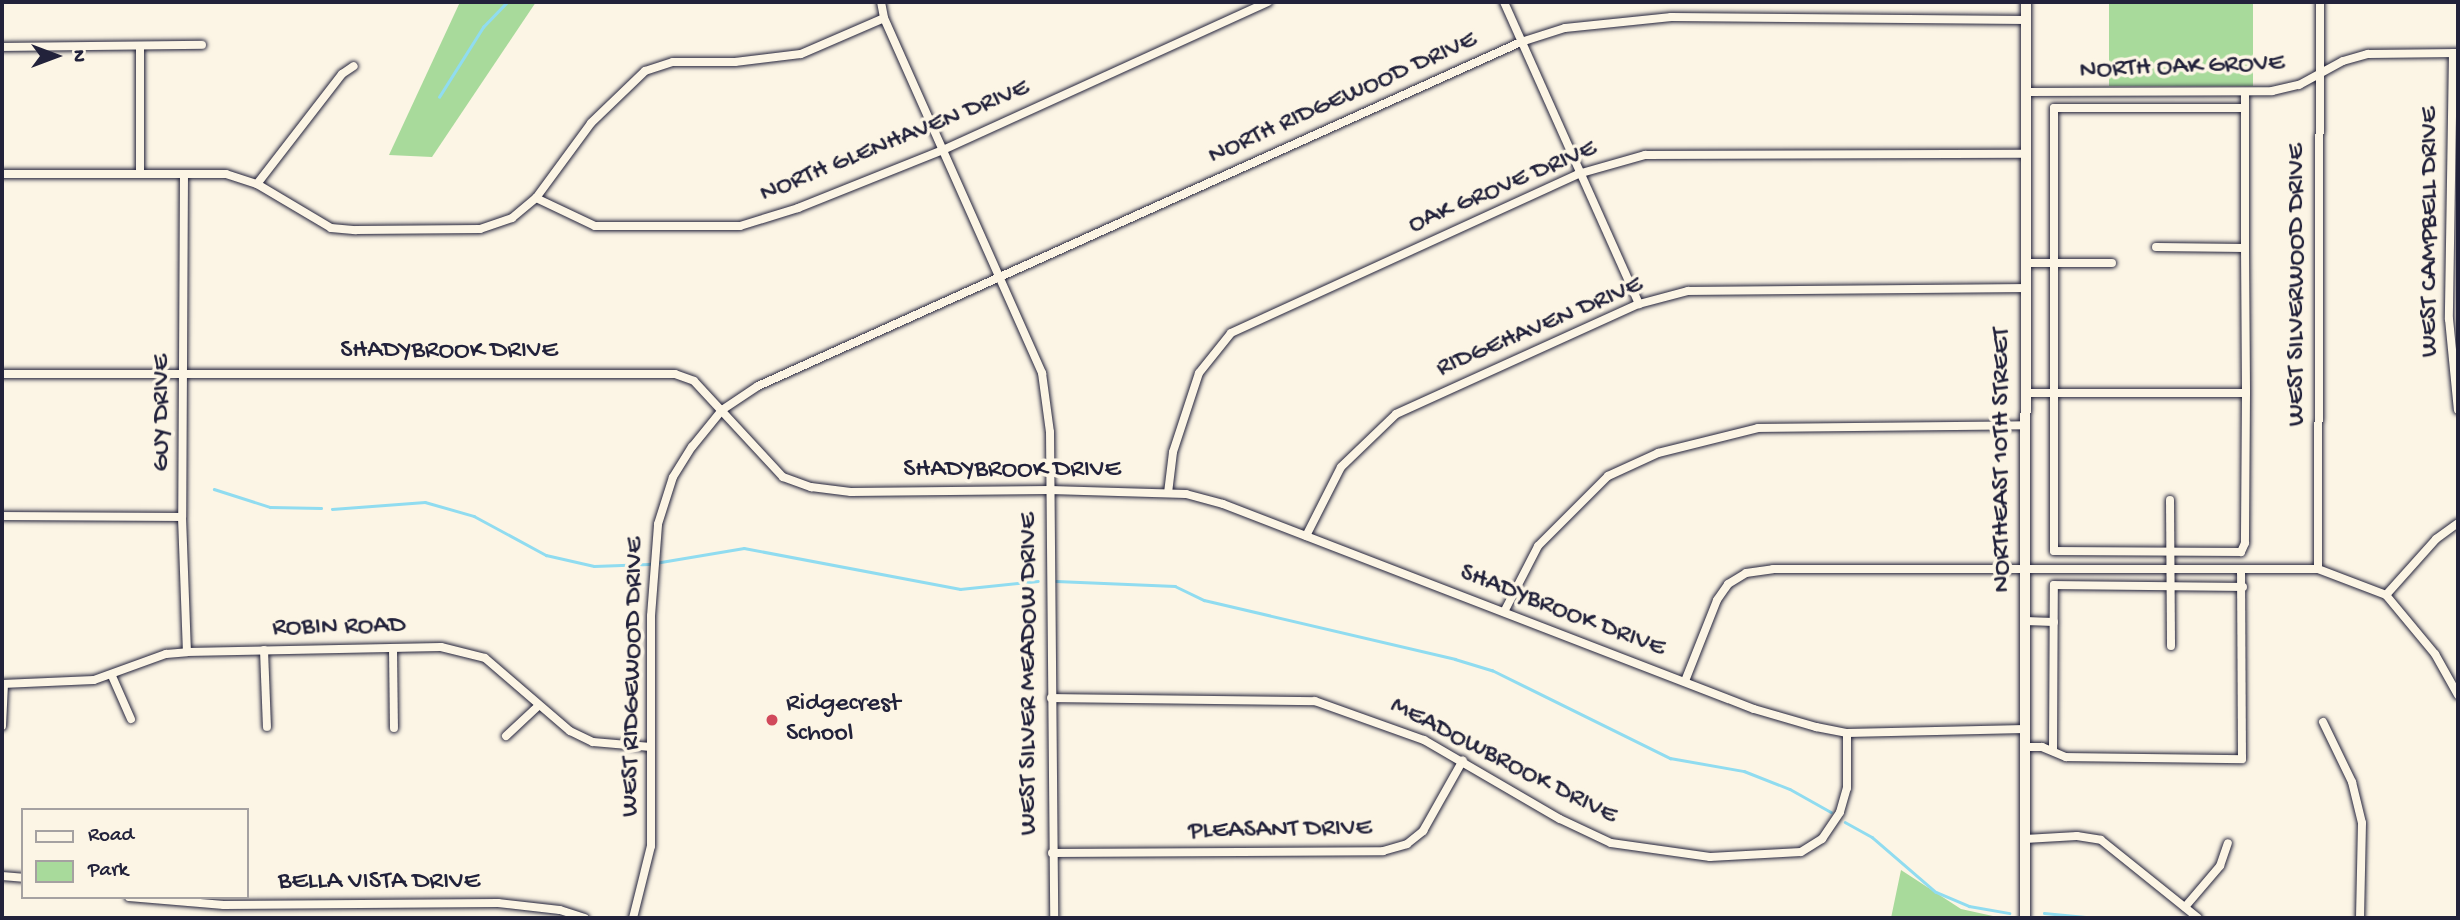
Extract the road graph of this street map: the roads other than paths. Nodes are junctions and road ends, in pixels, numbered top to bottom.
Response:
1 (881, 2) edge
2 (1268, 2) edge
3 (1504, 2) edge
4 (2026, 2) edge
5 (2320, 2) edge
6 (884, 18) junction
7 (2026, 20) junction
8 (1521, 42) junction
9 (202, 45) dead end
10 (140, 46) junction
11 (2, 47) edge
12 (2455, 53) edge
13 (354, 66) dead end
14 (2320, 74) junction
15 (2026, 92) junction
16 (2245, 92) junction
17 (2245, 108) junction
18 (943, 150) junction
19 (2025, 154) junction
20 (139, 173) junction
21 (2, 174) edge
22 (184, 174) junction
23 (1578, 174) junction
24 (257, 184) junction
25 (536, 198) junction
26 (2156, 247) dead end
27 (2245, 248) junction
28 (2025, 263) junction
29 (2053, 263) junction
30 (2112, 263) dead end
31 (1000, 278) junction
32 (2025, 288) junction
33 (1639, 304) junction
34 (2, 374) edge
35 (184, 374) junction
36 (2025, 393) junction
37 (2054, 393) junction
38 (2246, 393) junction
39 (722, 410) junction
40 (2458, 410) edge
41 (2025, 425) junction
42 (1050, 489) junction
43 (1168, 493) junction
44 (2170, 500) dead end
45 (2, 516) edge
46 (182, 517) junction
47 (2458, 523) edge
48 (1306, 536) junction
49 (2170, 552) junction
50 (2025, 568) junction
51 (2170, 569) junction
52 (2241, 569) junction
53 (2318, 569) junction
54 (2170, 586) junction
55 (2243, 587) junction
56 (2386, 595) junction
57 (1504, 612) junction
58 (2025, 621) junction
59 (2054, 622) junction
60 (2171, 646) dead end
61 (393, 649) junction
62 (264, 650) junction
63 (187, 652) junction
64 (112, 676) junction
65 (1685, 681) junction
66 (3, 684) edge
67 (2458, 695) edge
68 (1051, 698) junction
69 (537, 707) junction
70 (131, 719) dead end
71 (2323, 722) dead end
72 (2, 726) edge
73 (267, 727) dead end
74 (394, 728) dead end
75 (2025, 729) junction
76 (1847, 733) junction
77 (506, 736) dead end
78 (650, 747) junction
79 (2025, 747) junction
80 (2053, 750) junction
81 (1464, 760) junction
82 (2025, 839) junction
83 (2228, 842) dead end
84 (1052, 853) junction
85 (2, 876) edge
86 (21, 878) edge
87 (153, 899) edge
88 (2185, 907) junction
89 (585, 918) edge
90 (633, 918) edge
91 (1054, 918) edge
92 (2025, 918) edge
93 (2198, 918) edge
94 (2360, 918) edge

1 - 6 street, WEST SILVER MEADOW DRIVE
2 - 18 street, NORTH GLENHAVEN DRIVE
3 - 8 street
4 - 7 main road, NORTHEAST 10TH STREET
5 - 14 street, WEST SILVERWOOD DRIVE
6 - 18 street, WEST SILVER MEADOW DRIVE
6 - 25 street
7 - 8 street, NORTH RIDGEWOOD DRIVE
7 - 15 main road, NORTHEAST 10TH STREET
8 - 23 street
8 - 31 street, NORTH RIDGEWOOD DRIVE
9 - 10 street
10 - 11 street
10 - 20 street
12 - 14 street, NORTH OAK GROVE
12 - 40 street, WEST CAMPBELL DRIVE
13 - 24 street
14 - 16 street, NORTH OAK GROVE
14 - 53 street, WEST SILVERWOOD DRIVE
15 - 16 street, NORTH OAK GROVE
15 - 19 main road, NORTHEAST 10TH STREET
16 - 17 street
17 - 27 street
17 - 29 street
18 - 25 street, NORTH GLENHAVEN DRIVE
18 - 31 street, WEST SILVER MEADOW DRIVE
19 - 23 street, OAK GROVE DRIVE
19 - 28 main road, NORTHEAST 10TH STREET
20 - 21 street
20 - 22 street
22 - 24 street
22 - 35 street, GUY DRIVE
23 - 33 street
23 - 43 street, OAK GROVE DRIVE
24 - 25 street
26 - 27 street
27 - 38 street
28 - 29 street
28 - 32 main road, NORTHEAST 10TH STREET
29 - 30 street
29 - 37 street
31 - 39 street, NORTH RIDGEWOOD DRIVE
31 - 42 street, WEST SILVER MEADOW DRIVE
32 - 33 street, RIDGEHAVEN DRIVE
32 - 36 main road, NORTHEAST 10TH STREET
33 - 48 street, RIDGEHAVEN DRIVE
34 - 35 street, SHADYBROOK DRIVE
35 - 39 street, SHADYBROOK DRIVE
35 - 46 street, GUY DRIVE
36 - 37 street
36 - 41 main road, NORTHEAST 10TH STREET
37 - 38 street
37 - 49 street
38 - 49 street
39 - 42 street, SHADYBROOK DRIVE
39 - 78 street, WEST RIDGEWOOD DRIVE
41 - 50 main road, NORTHEAST 10TH STREET
41 - 57 street
42 - 43 street, SHADYBROOK DRIVE
42 - 68 street, WEST SILVER MEADOW DRIVE
43 - 48 street, SHADYBROOK DRIVE
44 - 49 street
45 - 46 street
46 - 63 street, GUY DRIVE
47 - 56 street
48 - 57 street, SHADYBROOK DRIVE
49 - 51 street
50 - 51 street
50 - 58 main road, NORTHEAST 10TH STREET
50 - 65 street
51 - 52 street
51 - 54 street
52 - 53 street
52 - 55 street
53 - 56 street
54 - 55 street
54 - 59 street
54 - 60 street
55 - 80 street
56 - 67 street
57 - 65 street, SHADYBROOK DRIVE
58 - 59 street
58 - 75 main road, NORTHEAST 10TH STREET
59 - 80 street
61 - 62 street, ROBIN ROAD
61 - 69 street, ROBIN ROAD
61 - 74 street
62 - 63 street, ROBIN ROAD
62 - 73 street
63 - 64 street, ROBIN ROAD
64 - 66 street, ROBIN ROAD
64 - 70 street
65 - 76 street, SHADYBROOK DRIVE
66 - 72 street
68 - 81 street, MEADOWBROOK DRIVE
68 - 84 street, WEST SILVER MEADOW DRIVE
69 - 77 street
69 - 78 street, ROBIN ROAD
71 - 94 street
75 - 76 street, SHADYBROOK DRIVE
75 - 79 main road, NORTHEAST 10TH STREET
76 - 81 street, MEADOWBROOK DRIVE
78 - 90 street, WEST RIDGEWOOD DRIVE
79 - 80 street
79 - 82 main road, NORTHEAST 10TH STREET
81 - 84 street, PLEASANT DRIVE
82 - 88 street
82 - 92 main road, NORTHEAST 10TH STREET
83 - 88 street
84 - 91 street, WEST SILVER MEADOW DRIVE
85 - 86 street
87 - 89 street, BELLA VISTA DRIVE
88 - 93 street

